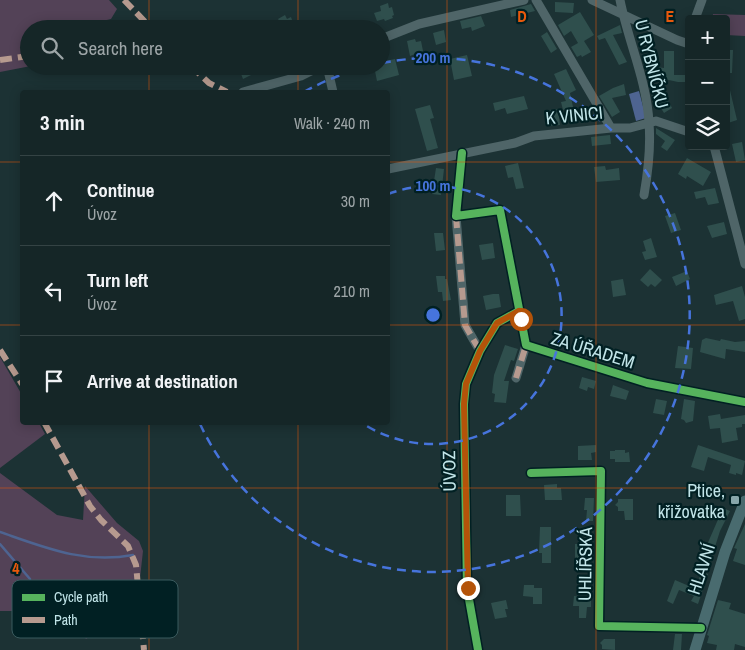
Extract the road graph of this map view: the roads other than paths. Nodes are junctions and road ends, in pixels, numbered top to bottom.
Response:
1 (524, 0) edge
2 (536, 0) edge
3 (592, 0) edge
4 (620, 0) edge
5 (702, 0) edge
6 (623, 13) junction
7 (696, 15) edge
8 (390, 35) edge
9 (685, 42) edge
10 (304, 75) edge
11 (329, 75) edge
12 (250, 90) edge
13 (333, 90) edge
14 (649, 122) junction
15 (611, 128) junction
16 (685, 131) edge
17 (715, 150) edge
18 (462, 153) junction
19 (390, 169) edge
20 (644, 195) dead end
21 (456, 216) junction
22 (745, 264) edge
23 (519, 311) junction
24 (526, 345) junction
25 (480, 351) junction
26 (516, 378) dead end
27 (745, 402) edge
28 (532, 473) dead end
29 (745, 501) edge
30 (700, 628) junction
31 (478, 650) edge
32 (695, 650) edge

1 - 8 street
2 - 15 street
3 - 6 street
4 - 6 street, U RYBNÍČKU
5 - 7 street
6 - 9 street
6 - 14 street, U RYBNÍČKU
10 - 12 street
11 - 13 street
14 - 15 street, K VINICI
14 - 16 street, K VINICI
14 - 20 street, U RYBNÍČKU
15 - 18 street, K VINICI
17 - 22 street
18 - 19 street, K VINICI
18 - 21 street
21 - 23 street, ZA ÚŘADEM
21 - 25 street
23 - 24 street, ZA ÚŘADEM
23 - 25 street, ÚVOZ
24 - 26 street, ZA ÚŘADEM
24 - 27 street, ZA ÚŘADEM
25 - 31 street, ÚVOZ
28 - 30 street, UHLÍŘSKÁ
29 - 30 main road, HLAVNÍ
30 - 32 main road, HLAVNÍ

